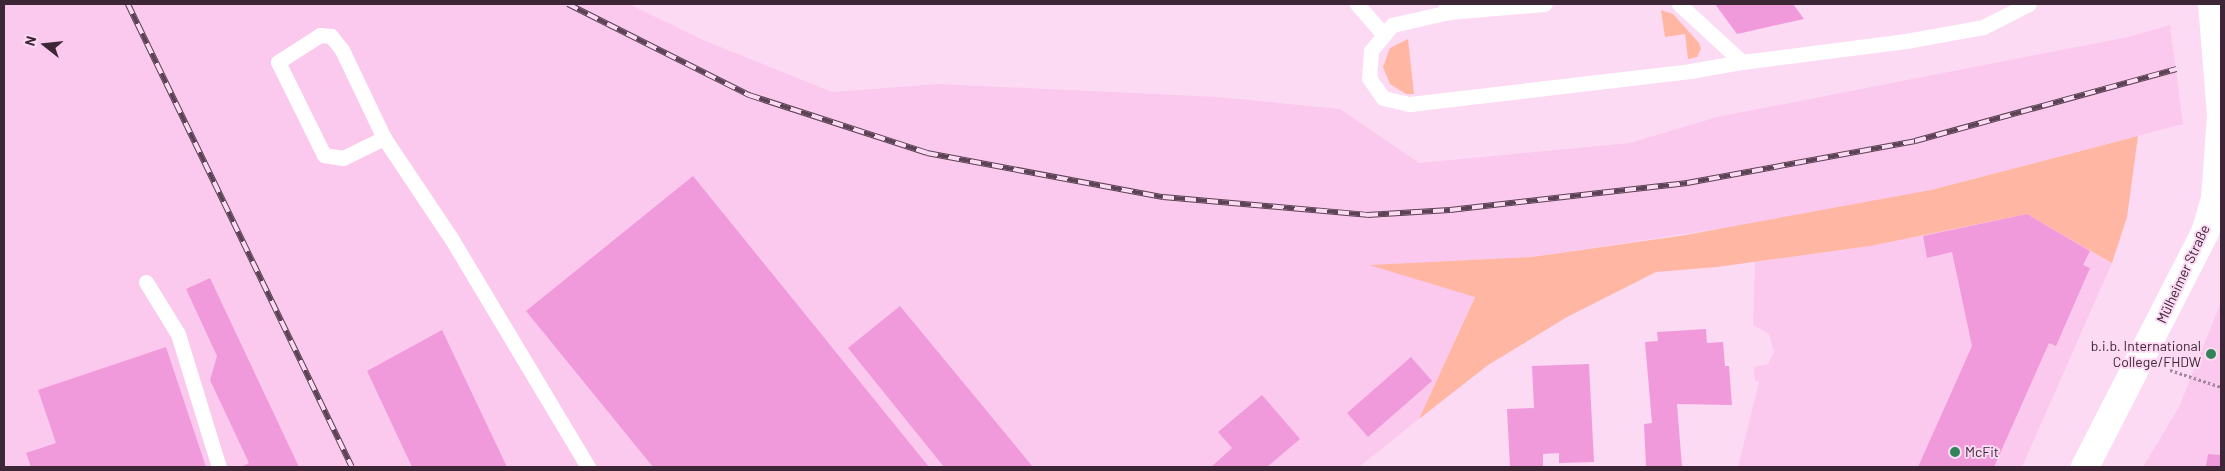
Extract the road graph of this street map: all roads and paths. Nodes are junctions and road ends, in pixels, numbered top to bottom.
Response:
1 (1357, 4) edge
2 (1545, 4) edge
3 (1679, 4) edge
4 (2029, 4) edge
5 (2212, 4) edge
6 (1448, 8) edge
7 (1384, 35) junction
8 (1742, 62) junction
9 (384, 138) junction
10 (146, 282) dead end
11 (2138, 365) junction
12 (2221, 387) edge
13 (219, 467) edge
14 (588, 467) edge
15 (2085, 467) edge

1 - 7 lane
2 - 6 lane
3 - 8 lane
4 - 8 lane
5 - 11 main road, Mülheimer Straße
6 - 7 lane
7 - 8 lane
9 - 9 lane
9 - 14 lane
10 - 13 lane
11 - 12 path
11 - 15 main road, Mülheimer Straße

